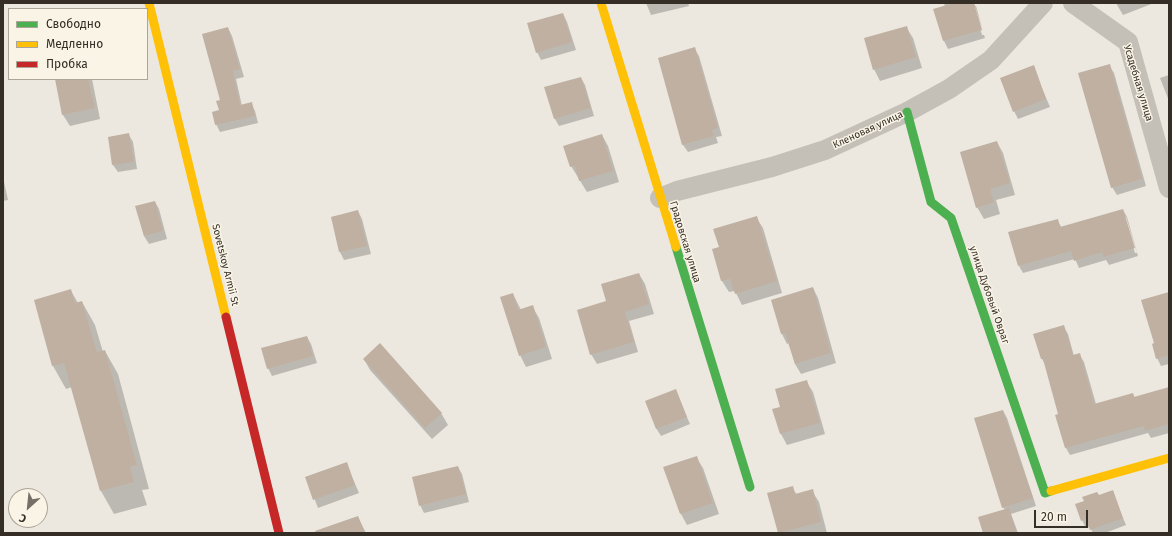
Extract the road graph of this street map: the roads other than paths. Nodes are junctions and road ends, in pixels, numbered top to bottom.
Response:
1 (149, 3) edge
2 (601, 3) edge
3 (1043, 3) edge
4 (1073, 3) edge
5 (906, 112) junction
6 (1169, 188) edge
7 (660, 198) junction
8 (1169, 458) edge
9 (750, 488) dead end
10 (279, 533) edge

1 - 10 street, Sovetskoy Armii St
2 - 7 street, Градовская улица
3 - 5 street, Кленовая улица
4 - 6 street, Усадебная улица
5 - 7 street, Кленовая улица
5 - 8 street, улица Дубовый Овраг
7 - 9 street, Градовская улица

